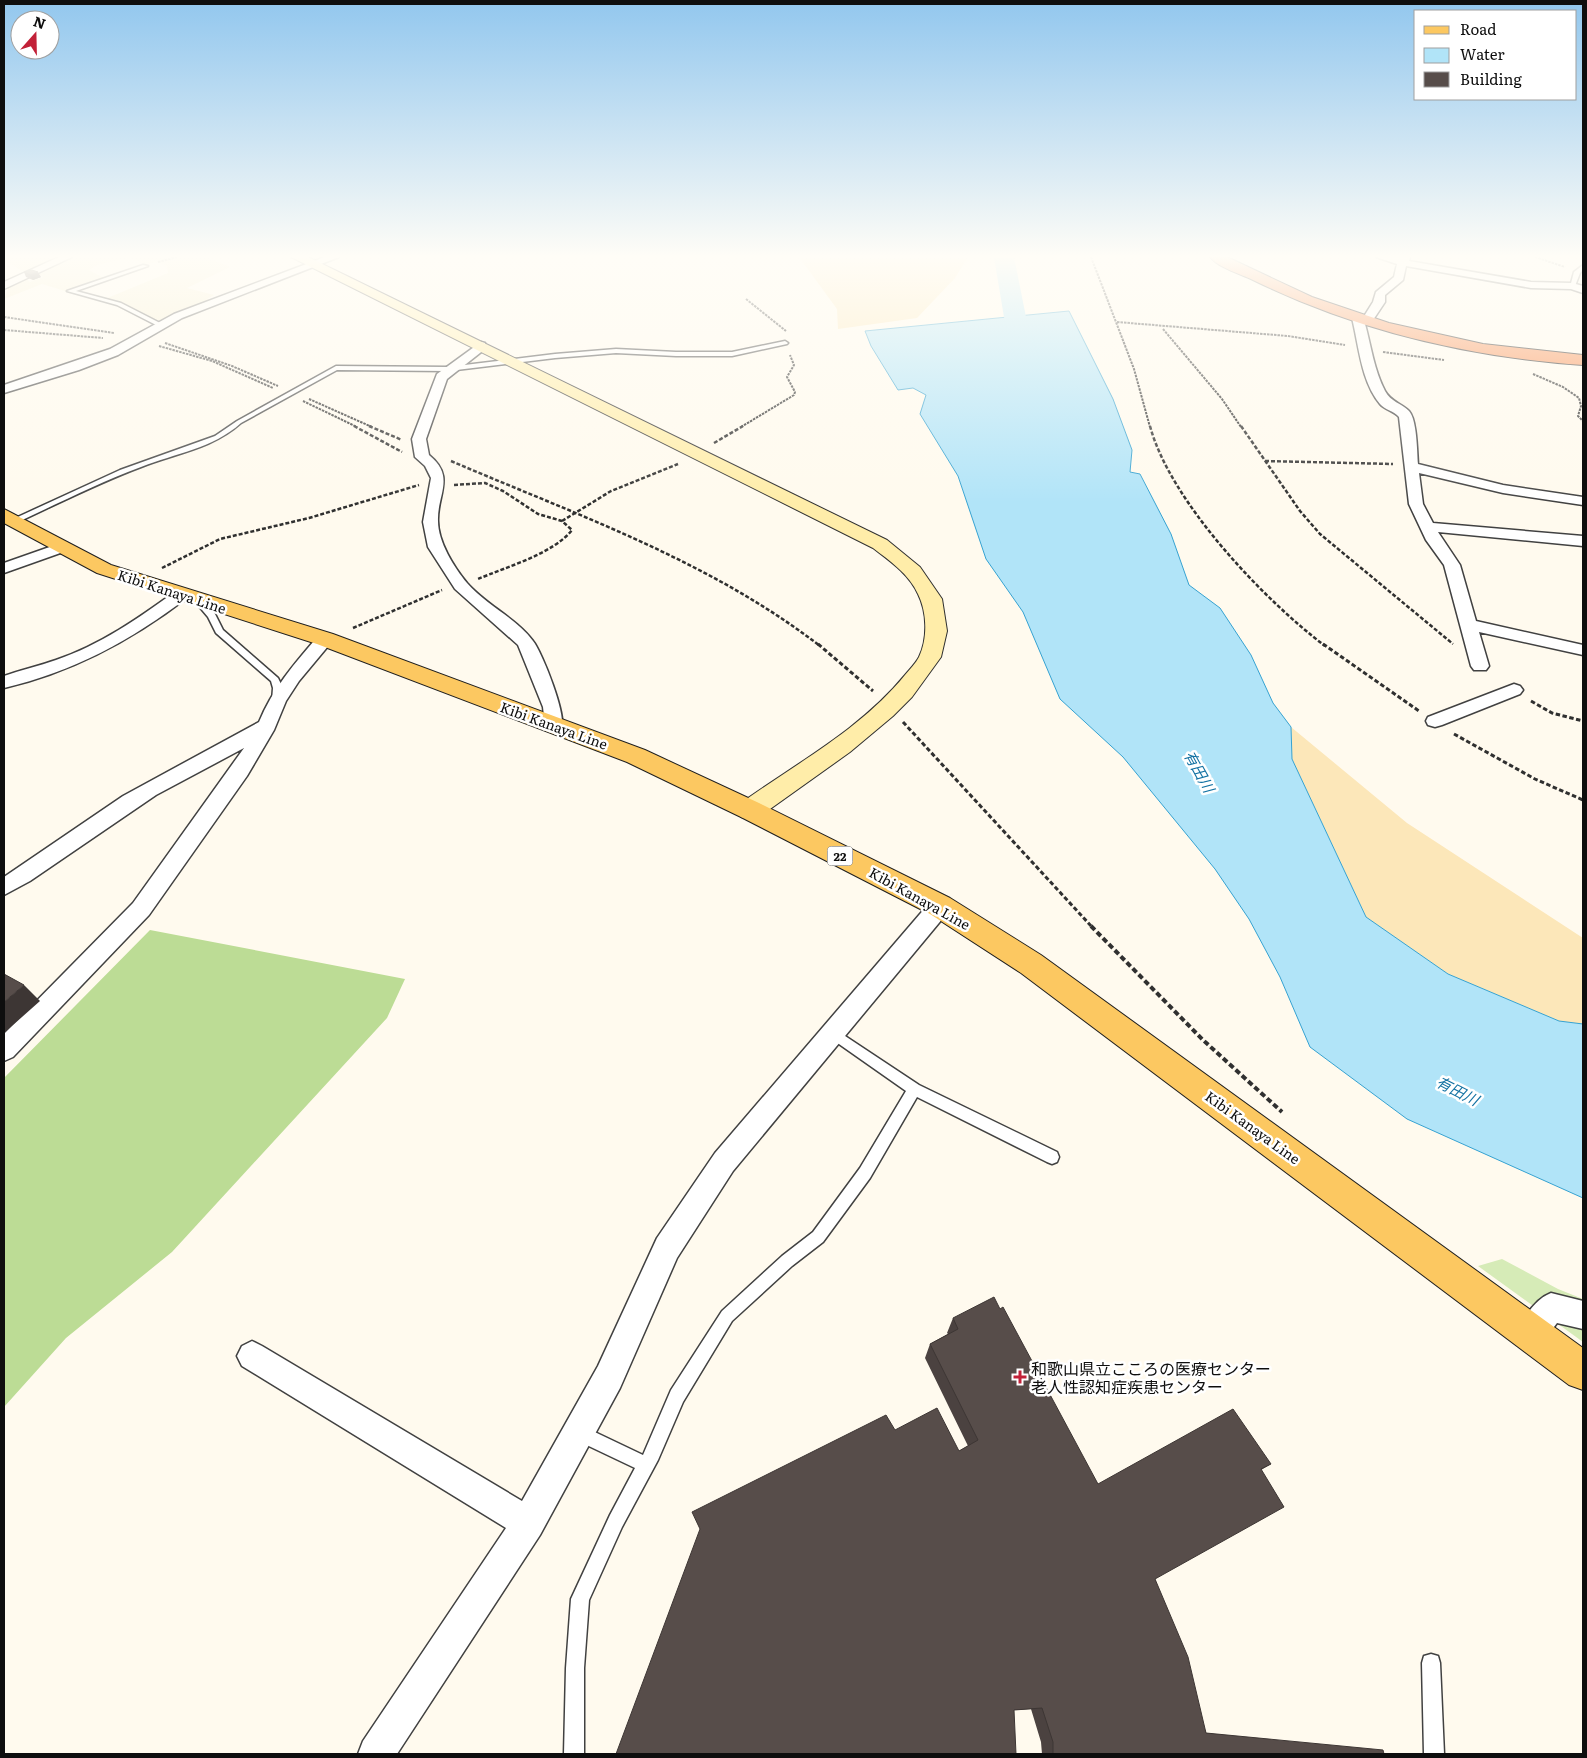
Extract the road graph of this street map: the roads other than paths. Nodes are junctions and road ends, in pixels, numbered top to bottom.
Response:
1 (135, 339) edge
2 (467, 339) edge
3 (1366, 339) edge
4 (1442, 339) edge
5 (784, 343) road end
6 (481, 346) junction
7 (1583, 360) edge
8 (513, 362) junction
9 (448, 370) junction
10 (4, 389) edge
11 (1413, 467) junction
12 (1583, 501) edge
13 (8, 518) edge
14 (1428, 527) junction
15 (1583, 540) edge
16 (61, 548) junction
17 (4, 568) edge
18 (189, 596) junction
19 (1470, 626) junction
20 (327, 640) junction
21 (1583, 650) edge
22 (1480, 666) road end
23 (4, 682) edge
24 (1514, 690) road end
25 (277, 701) junction
26 (1435, 721) road end
27 (267, 724) junction
28 (554, 725) junction
29 (750, 810) junction
30 (4, 887) edge
31 (940, 906) junction
32 (833, 1033) junction
33 (4, 1050) edge
34 (914, 1089) junction
35 (1052, 1157) dead end
36 (1583, 1315) edge
37 (1532, 1333) junction
38 (252, 1356) dead end
39 (1583, 1371) edge
40 (579, 1432) junction
41 (646, 1465) junction
42 (528, 1523) junction
43 (1431, 1663) dead end
44 (376, 1754) edge
45 (574, 1754) edge
46 (1434, 1754) edge

1 - 10 street
2 - 6 street
3 - 11 street
4 - 7 highway
5 - 8 lane
6 - 8 street
6 - 9 street
8 - 9 lane
8 - 29 street
9 - 13 lane
9 - 28 street
11 - 12 street
11 - 14 street
13 - 16 main road, Kibi Kanaya Line / 22
14 - 15 street
14 - 19 street
16 - 17 street
16 - 18 main road, Kibi Kanaya Line / 22
18 - 20 main road, Kibi Kanaya Line / 22
18 - 23 street
18 - 25 lane
19 - 21 street
19 - 22 street
20 - 25 street
20 - 28 main road, Kibi Kanaya Line / 22
24 - 26 street
25 - 27 street
27 - 30 street
27 - 33 street
28 - 29 main road, Kibi Kanaya Line / 22
29 - 31 main road, Kibi Kanaya Line / 22
31 - 32 street
31 - 37 main road, Kibi Kanaya Line / 22
32 - 34 lane
32 - 40 street
34 - 35 lane
34 - 41 lane
36 - 37 street
37 - 39 main road, Kibi Kanaya Line / 22
38 - 42 street
40 - 41 lane
40 - 42 street
41 - 45 lane
42 - 44 street
43 - 46 lane

